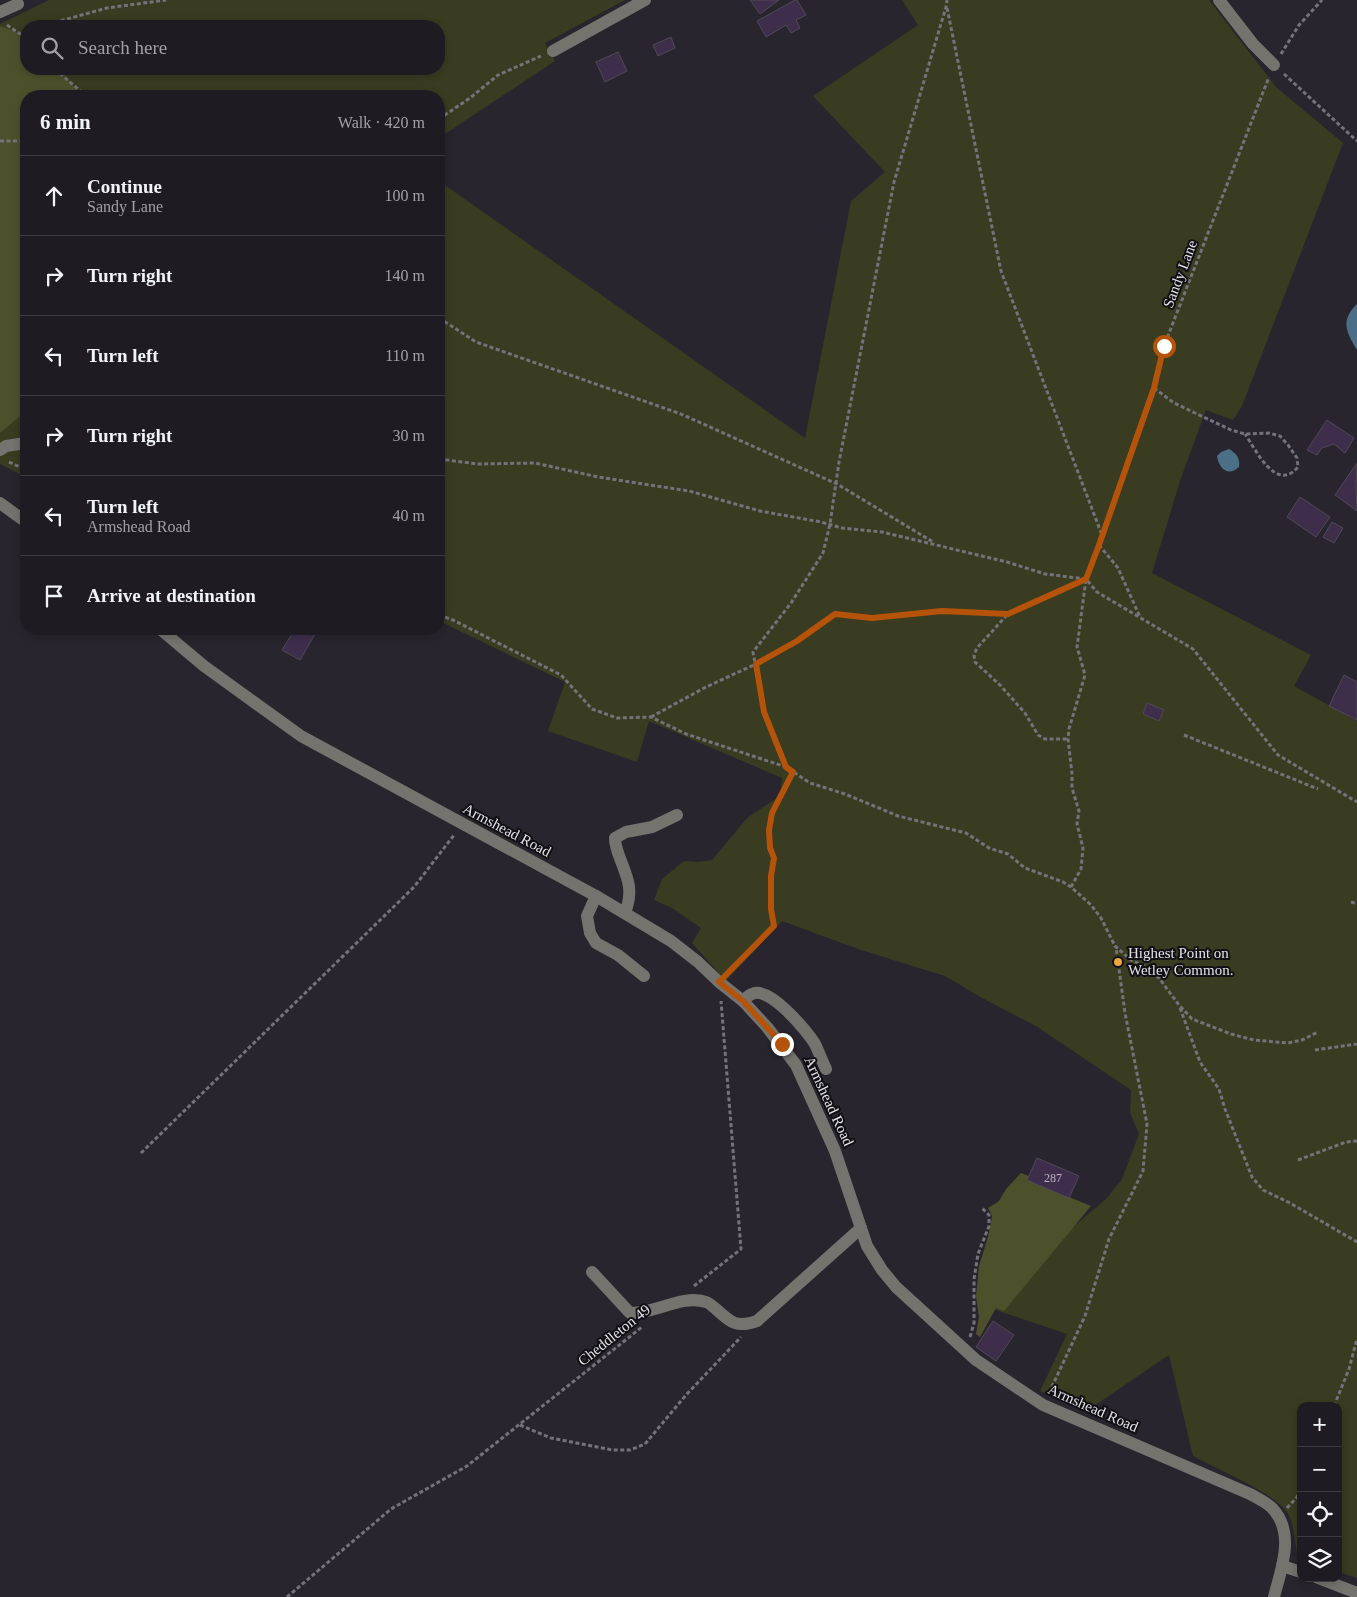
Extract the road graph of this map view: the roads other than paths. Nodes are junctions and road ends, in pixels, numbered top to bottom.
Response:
1 (645, 0) edge
2 (1218, 0) edge
3 (18, 4) dead end
4 (0, 12) edge
5 (553, 51) road end
6 (1274, 65) road end
7 (20, 444) edge
8 (0, 450) edge
9 (0, 503) edge
10 (20, 518) edge
11 (167, 635) edge
12 (678, 816) dead end
13 (596, 896) junction
14 (625, 913) junction
15 (644, 976) dead end
16 (743, 1001) junction
17 (826, 1069) dead end
18 (861, 1228) junction
19 (592, 1272) dead end
20 (1282, 1566) junction
21 (1297, 1571) edge
22 (1328, 1582) edge
23 (1357, 1593) edge
24 (1274, 1597) edge

1 - 5 street
2 - 6 street
3 - 4 street
7 - 8 street
9 - 10 street
11 - 13 street, Armshead Road
12 - 14 street
13 - 14 street, Armshead Road
13 - 15 street
14 - 16 street, Armshead Road
16 - 17 street
16 - 18 street, Armshead Road
18 - 19 street
18 - 20 street, Armshead Road
20 - 21 street
20 - 24 street
22 - 23 street

